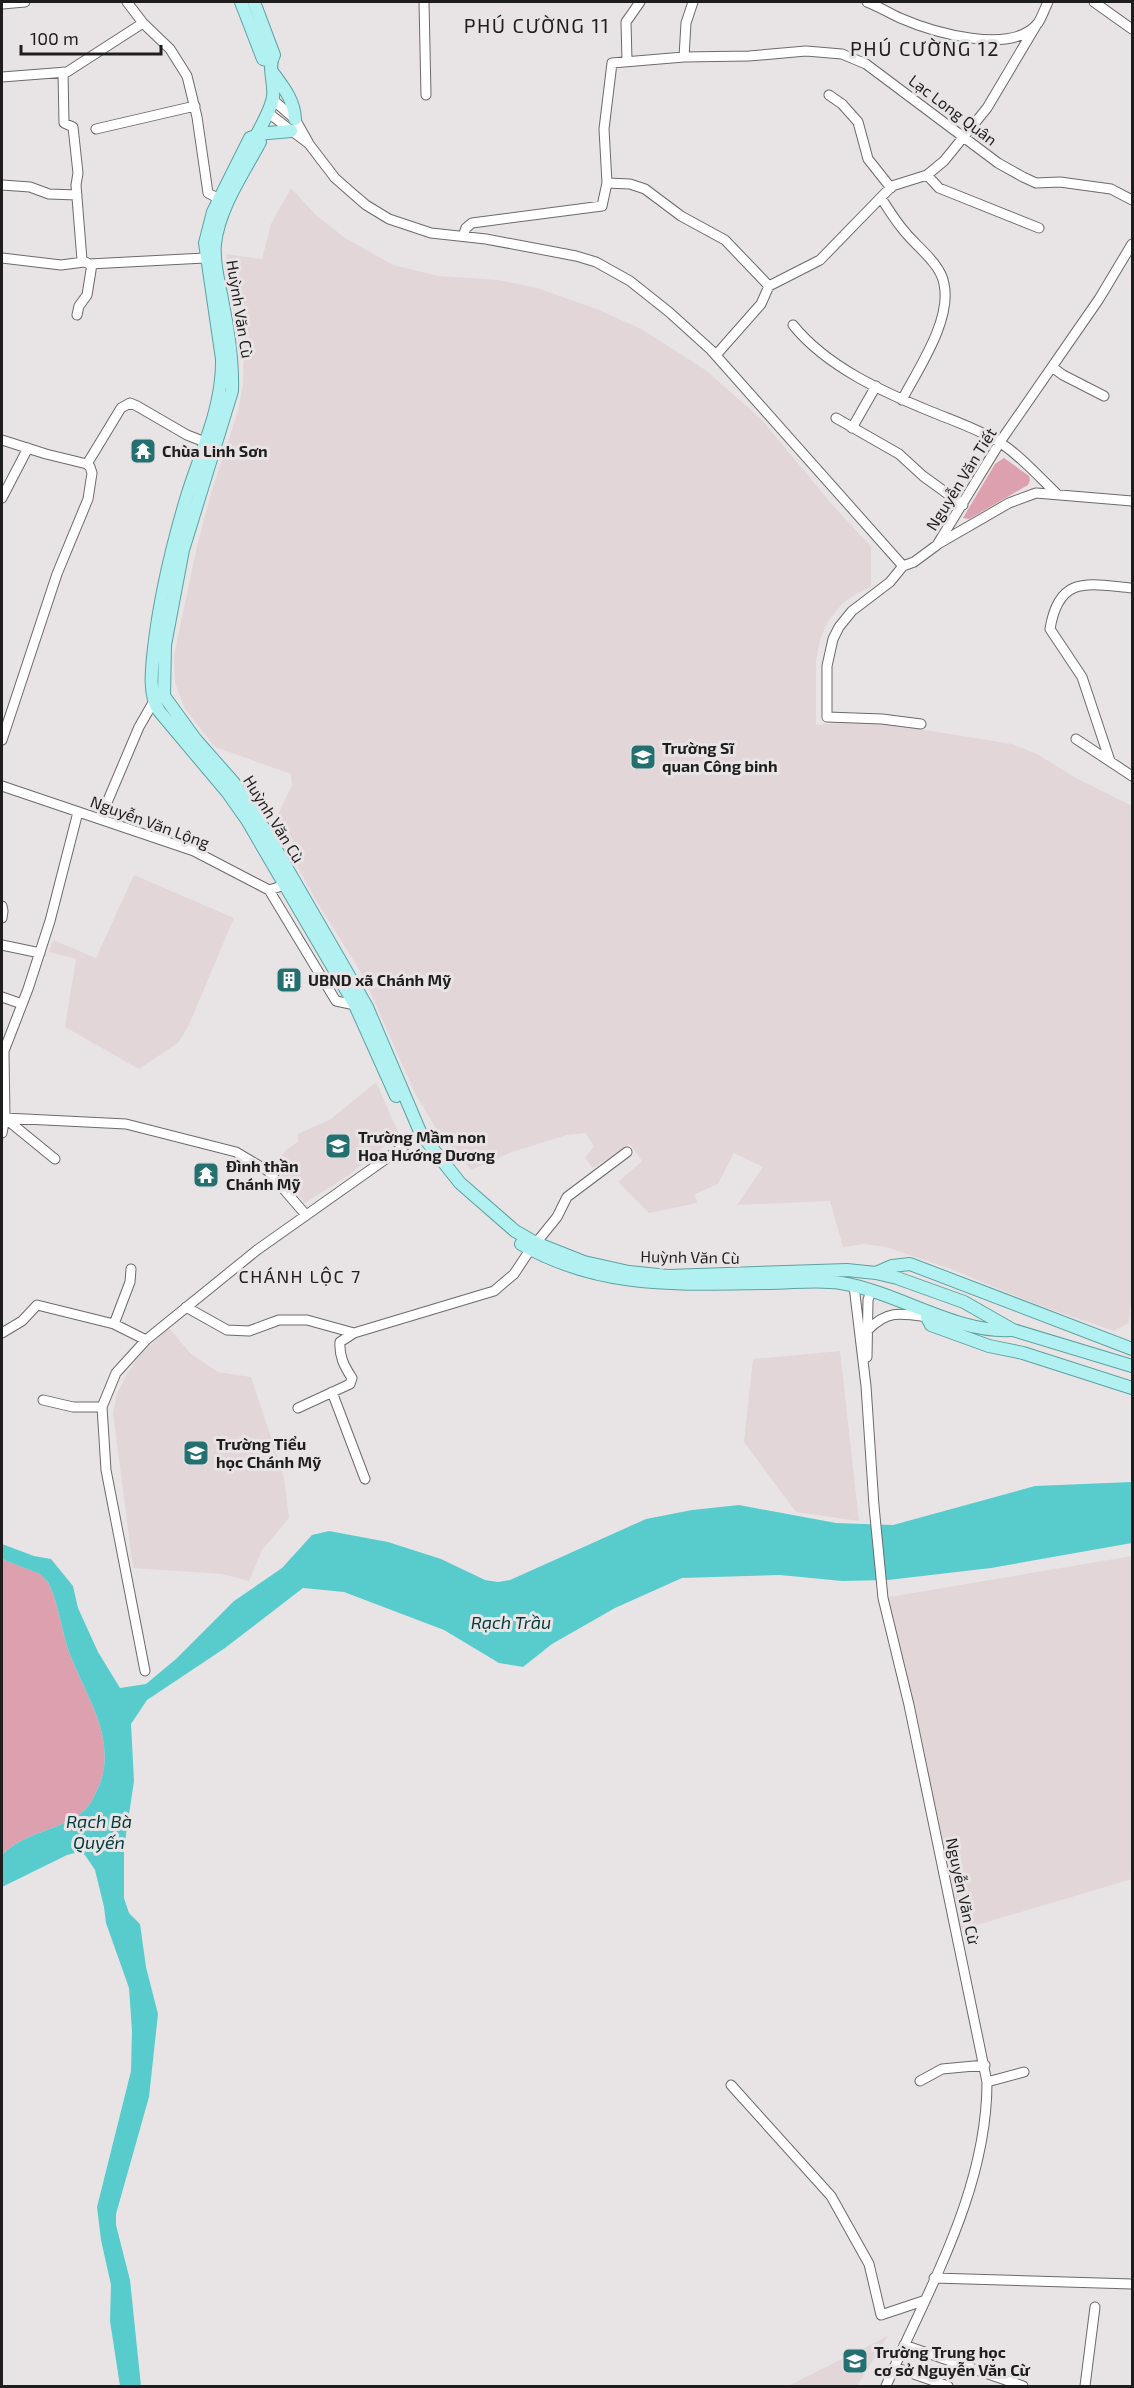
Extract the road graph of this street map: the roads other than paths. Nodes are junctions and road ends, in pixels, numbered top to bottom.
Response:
1 (25, 2) edge
2 (126, 2) edge
3 (241, 2) edge
4 (254, 2) edge
5 (424, 2) edge
6 (640, 2) edge
7 (693, 2) edge
8 (867, 2) edge
9 (1048, 2) edge
10 (1094, 2) edge
11 (2, 4) edge
12 (142, 23) junction
13 (1037, 24) junction
14 (1132, 29) edge
15 (684, 57) junction
16 (627, 61) junction
17 (271, 66) junction
18 (63, 72) junction
19 (2, 77) edge
20 (426, 95) dead end
21 (829, 95) dead end
22 (272, 99) junction
23 (195, 106) junction
24 (267, 112) junction
25 (293, 125) junction
26 (96, 129) dead end
27 (257, 135) junction
28 (963, 135) junction
29 (927, 175) junction
30 (607, 183) junction
31 (2, 185) edge
32 (891, 188) junction
33 (77, 195) junction
34 (881, 198) junction
35 (1132, 200) edge
36 (223, 201) junction
37 (1039, 228) dead end
38 (463, 236) junction
39 (1132, 244) edge
40 (2, 258) edge
41 (205, 258) junction
42 (88, 263) junction
43 (769, 286) junction
44 (77, 315) dead end
45 (794, 325) dead end
46 (716, 355) junction
47 (1052, 367) junction
48 (876, 386) junction
49 (1104, 396) dead end
50 (902, 400) junction
51 (836, 418) dead end
52 (852, 428) junction
53 (2, 440) edge
54 (206, 442) junction
55 (1000, 443) junction
56 (28, 448) junction
57 (87, 464) junction
58 (1057, 494) junction
59 (2, 498) edge
60 (1132, 501) edge
61 (963, 505) junction
62 (937, 545) junction
63 (903, 566) junction
64 (1132, 588) edge
65 (162, 687) junction
66 (154, 701) junction
67 (921, 724) dead end
68 (1076, 739) dead end
69 (2, 740) edge
70 (1110, 761) junction
71 (1132, 776) edge
72 (2, 786) edge
73 (78, 812) junction
74 (100, 819) junction
75 (289, 883) junction
76 (269, 890) junction
77 (2, 906) edge
78 (2, 918) edge
79 (2, 945) edge
80 (40, 953) junction
81 (2, 997) edge
82 (22, 1004) junction
83 (361, 1006) junction
84 (3, 1051) edge
85 (3, 1118) edge
86 (2, 1133) edge
87 (418, 1136) junction
88 (627, 1152) dead end
89 (55, 1160) dead end
90 (306, 1215) junction
91 (533, 1246) junction
92 (892, 1266) junction
93 (131, 1269) dead end
94 (854, 1270) junction
95 (876, 1273) junction
96 (854, 1286) junction
97 (871, 1291) junction
98 (914, 1306) junction
99 (186, 1307) junction
100 (927, 1317) junction
101 (114, 1324) junction
102 (868, 1330) junction
103 (1012, 1330) junction
104 (354, 1333) junction
105 (2, 1334) edge
106 (146, 1340) junction
107 (1132, 1349) edge
108 (1132, 1366) edge
109 (866, 1386) junction
110 (1130, 1386) edge
111 (332, 1392) junction
112 (44, 1400) dead end
113 (102, 1407) junction
114 (298, 1408) dead end
115 (365, 1479) dead end
116 (145, 1671) dead end
117 (985, 2065) junction
118 (1024, 2072) dead end
119 (920, 2081) dead end
120 (987, 2082) junction
121 (731, 2085) dead end
122 (934, 2278) junction
123 (1132, 2284) edge
124 (923, 2301) junction
125 (1095, 2307) dead end
126 (904, 2345) junction
127 (894, 2367) junction
128 (1005, 2383) edge
129 (886, 2386) edge
130 (948, 2386) edge
131 (1023, 2386) edge
132 (1085, 2386) edge

1 - 11 street
2 - 12 street
3 - 17 main road
4 - 17 main road
5 - 20 street
6 - 16 street
7 - 15 street
8 - 13 street
9 - 13 street
10 - 14 street
12 - 18 street
12 - 23 street
13 - 28 street
15 - 16 street, Lạc Long Quân
15 - 28 street, Lạc Long Quân
16 - 30 street, Lạc Long Quân
17 - 22 main road
17 - 25 main road
18 - 19 street
18 - 33 street
21 - 32 street
22 - 24 main road
22 - 25 street
23 - 26 street
23 - 36 street
24 - 25 street
24 - 27 main road
25 - 27 main road
25 - 38 street
27 - 36 main road
28 - 29 street
28 - 35 street, Lạc Long Quân
29 - 32 street
29 - 37 street
30 - 38 street
30 - 43 street
31 - 33 street
32 - 34 street
33 - 42 street
34 - 43 street
34 - 50 street
36 - 41 main road
36 - 65 main road, Huỳnh Văn Cù
38 - 46 street
39 - 47 street, Nguyễn Văn Tiết
40 - 42 street
41 - 42 street
41 - 54 main road
42 - 44 street
43 - 46 street
45 - 48 street
46 - 63 street
47 - 49 street
47 - 55 street, Nguyễn Văn Tiết
48 - 50 street
48 - 52 street
50 - 55 street
51 - 52 street
52 - 61 street
53 - 56 street
54 - 57 street
54 - 66 main road
55 - 58 street
55 - 61 street, Nguyễn Văn Tiết
56 - 57 street
56 - 59 street
57 - 69 street
58 - 60 street
58 - 62 street
61 - 62 street, Nguyễn Văn Tiết
62 - 63 street, Nguyễn Văn Tiết
63 - 67 street, Nguyễn Văn Tiết
64 - 70 street
65 - 66 main road
65 - 75 main road, Huỳnh Văn Cù
66 - 74 street
66 - 75 main road
68 - 70 street
70 - 71 street
72 - 73 street, Nguyễn Văn Lộng
73 - 74 street, Nguyễn Văn Lộng
73 - 80 street
74 - 76 street, Nguyễn Văn Lộng
75 - 76 street
75 - 83 main road
76 - 83 street
77 - 78 street
79 - 80 street
80 - 82 street
81 - 82 street
82 - 84 street
83 - 87 main road
84 - 85 street
85 - 86 street
85 - 89 street
85 - 90 street
87 - 90 street
87 - 91 main road
88 - 91 street
90 - 99 street
91 - 94 main road, Huỳnh Văn Cù
91 - 96 main road
91 - 104 street
92 - 95 main road
92 - 103 main road
92 - 107 main road
93 - 101 street
94 - 95 main road, Huỳnh Văn Cù
94 - 96 main road
95 - 97 main road
95 - 103 main road, Huỳnh Văn Cù
96 - 97 main road
96 - 109 street, Nguyễn Văn Cừ
97 - 98 main road
97 - 102 street, Nguyễn Văn Cừ
98 - 100 main road
98 - 103 main road
99 - 104 street
99 - 106 street
100 - 102 street
100 - 103 main road
100 - 110 main road
101 - 105 street
101 - 106 street
102 - 109 street, Nguyễn Văn Cừ
103 - 108 main road
104 - 111 street
106 - 113 street
109 - 117 street, Nguyễn Văn Cừ
111 - 114 street
111 - 115 street
112 - 113 street
113 - 116 street
117 - 119 street
117 - 120 street, Nguyễn Văn Cừ
118 - 120 street
120 - 122 street, Nguyễn Văn Cừ
121 - 124 street
122 - 123 street
122 - 124 street, Nguyễn Văn Cừ
124 - 126 street, Nguyễn Văn Cừ
125 - 132 street
126 - 127 street, Nguyễn Văn Cừ
126 - 128 street
127 - 129 street, Nguyễn Văn Cừ
127 - 130 street
128 - 131 street

